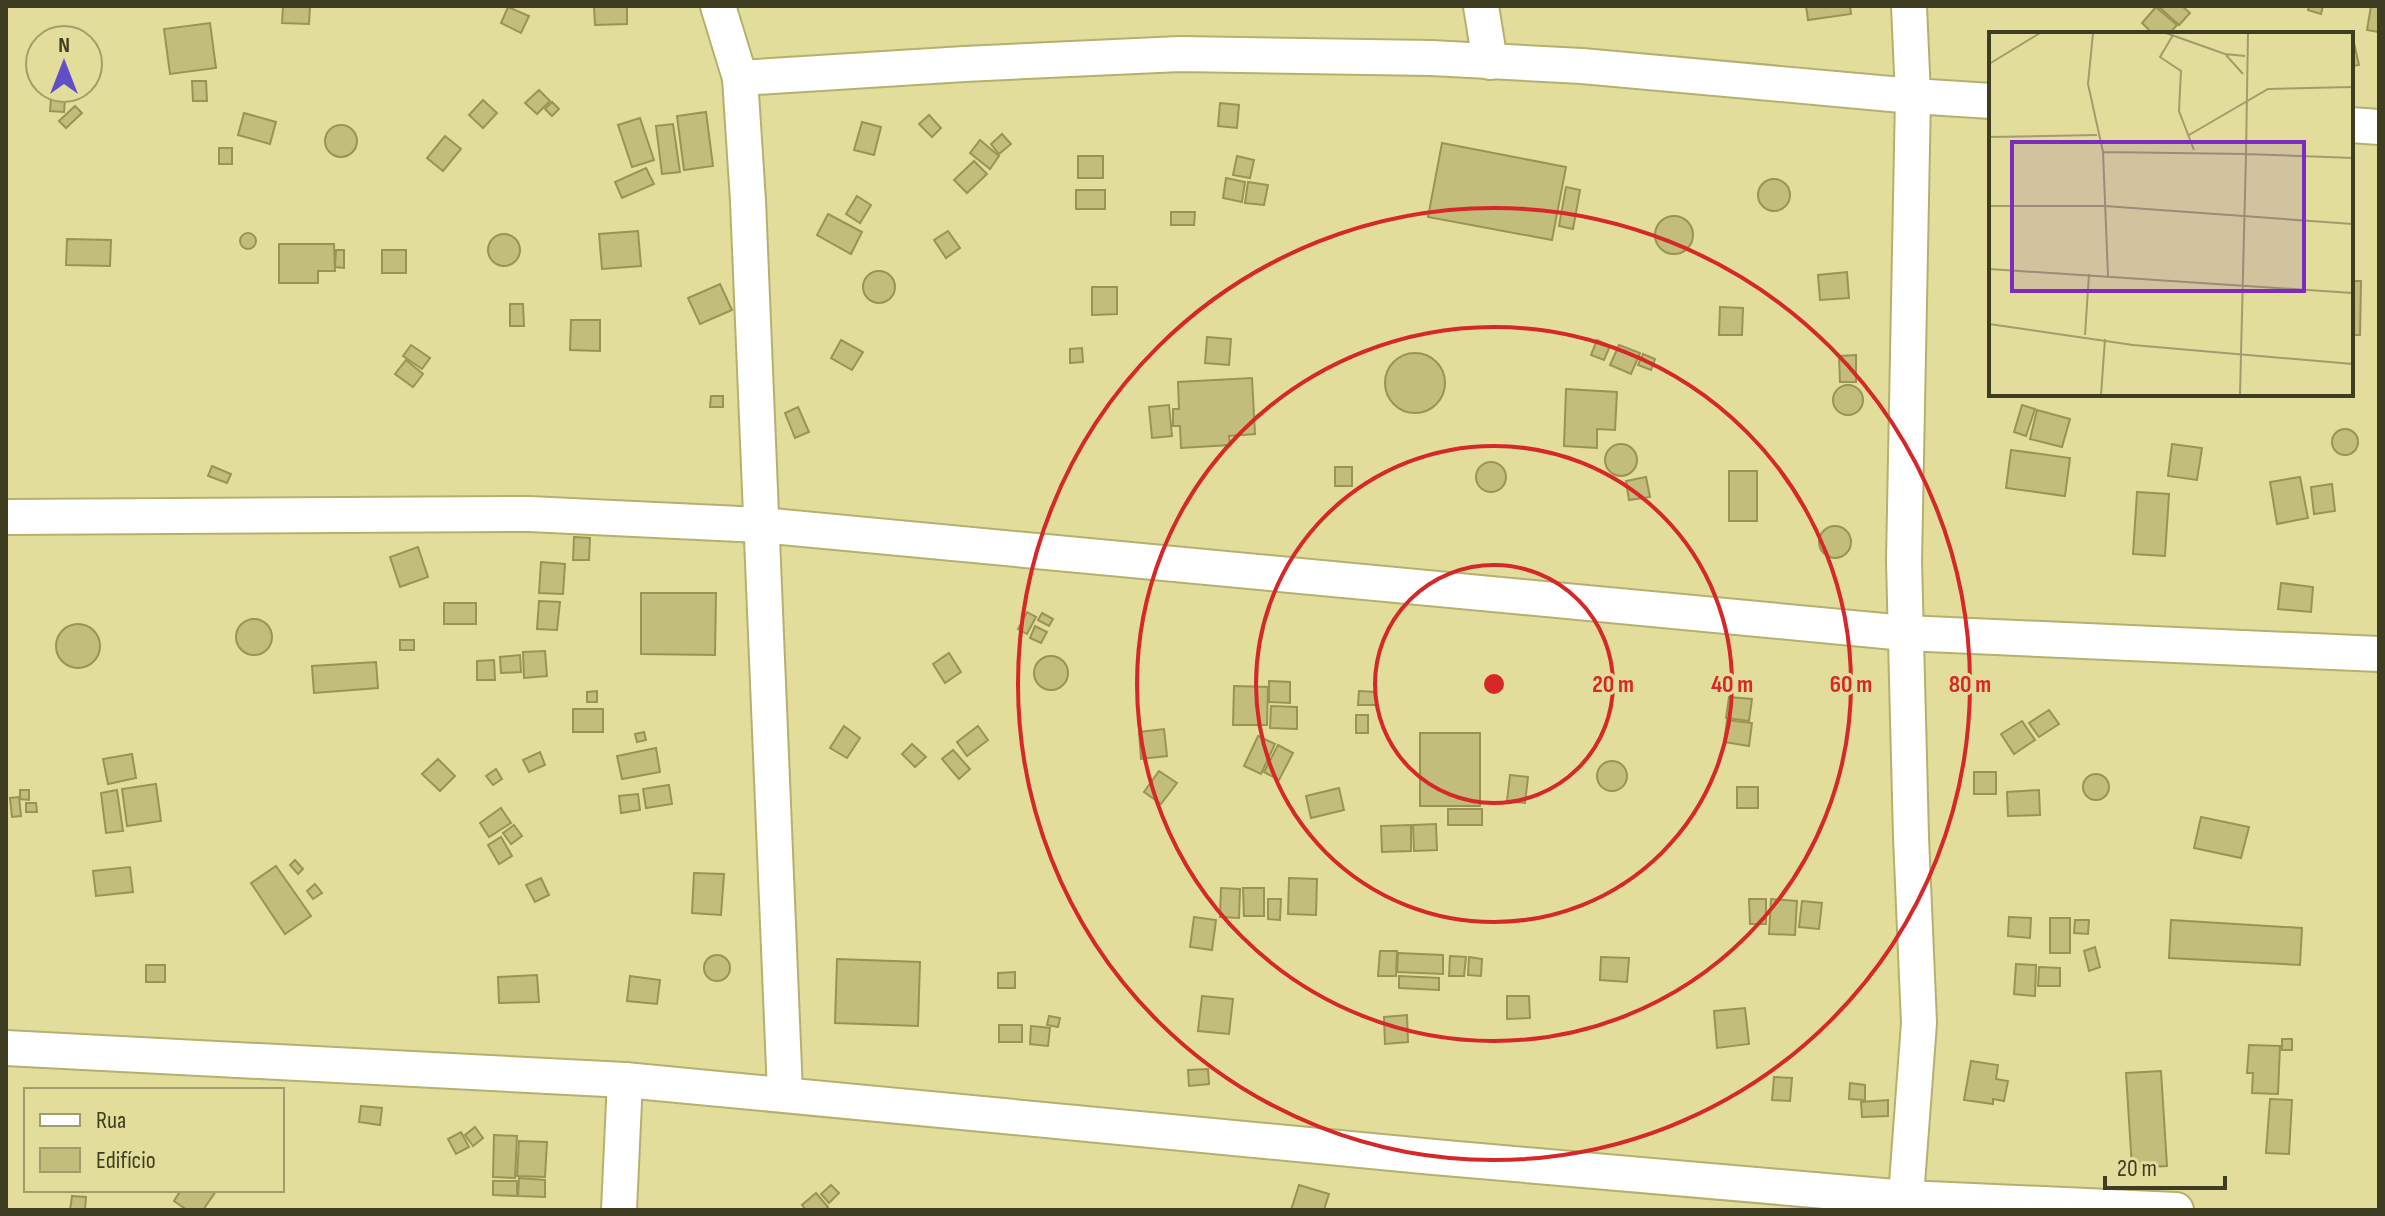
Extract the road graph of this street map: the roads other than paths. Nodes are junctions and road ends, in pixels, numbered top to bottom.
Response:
1 (718, 6) edge
2 (1481, 6) edge
3 (1909, 6) edge
4 (1490, 62) junction
5 (740, 78) junction
6 (1913, 96) junction
7 (1989, 101) edge
8 (2353, 125) edge
9 (2379, 127) edge
10 (6, 517) edge
11 (761, 525) junction
12 (1905, 633) junction
13 (2379, 654) edge
14 (6, 1048) edge
15 (625, 1080) junction
16 (785, 1093) junction
17 (1906, 1204) edge
18 (619, 1210) edge
19 (2176, 1210) edge

1 - 5 street
2 - 4 street
3 - 6 street
4 - 5 street
4 - 6 street
5 - 11 street
6 - 7 street
6 - 12 street
8 - 9 street
10 - 11 street
11 - 12 street
11 - 16 street
12 - 13 street
12 - 17 street
14 - 15 street
15 - 16 street
15 - 18 street
16 - 17 street
17 - 19 street

